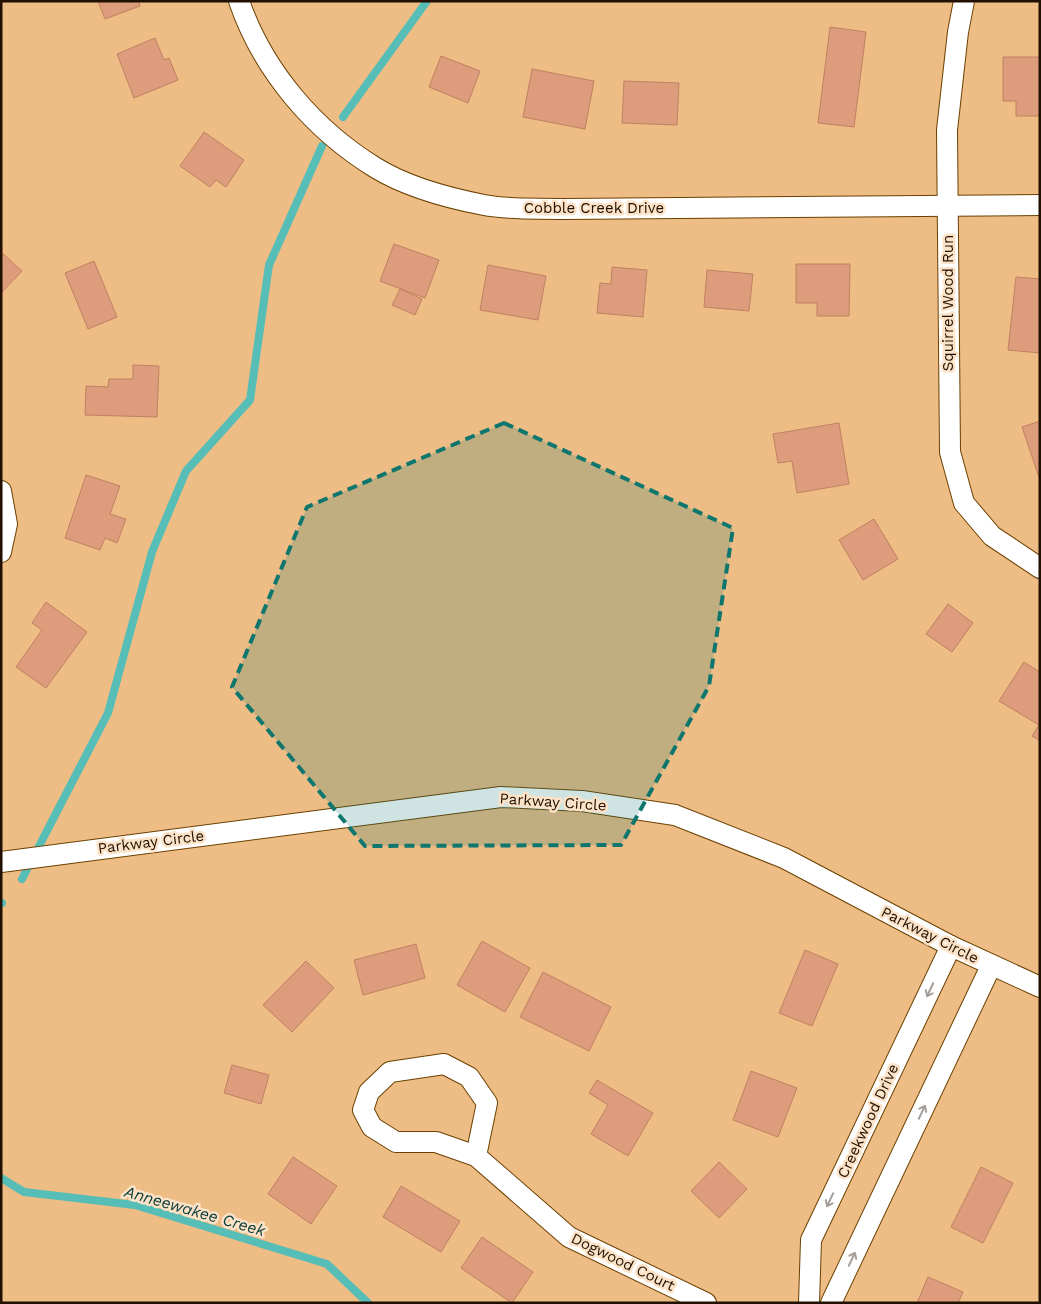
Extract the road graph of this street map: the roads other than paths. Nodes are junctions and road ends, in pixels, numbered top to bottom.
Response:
1 (239, 1) edge
2 (964, 1) edge
3 (1040, 205) edge
4 (948, 207) junction
5 (1, 491) edge
6 (1, 552) edge
7 (1040, 568) edge
8 (1, 862) edge
9 (951, 946) junction
10 (991, 966) junction
11 (1040, 987) edge
12 (476, 1156) junction
13 (706, 1303) edge
14 (809, 1303) edge
15 (831, 1303) edge

1 - 4 street, Cobble Creek Drive
2 - 4 street, Squirrel Wood Run
3 - 4 street, Cobble Creek Drive
4 - 7 street, Squirrel Wood Run
5 - 6 street
8 - 9 street, Parkway Circle
9 - 10 street, Parkway Circle
9 -> 14 street, Creekwood Drive
10 - 11 street, Parkway Circle
15 -> 10 street
12 - 12 street, Dogwood Court
12 - 13 street, Dogwood Court

